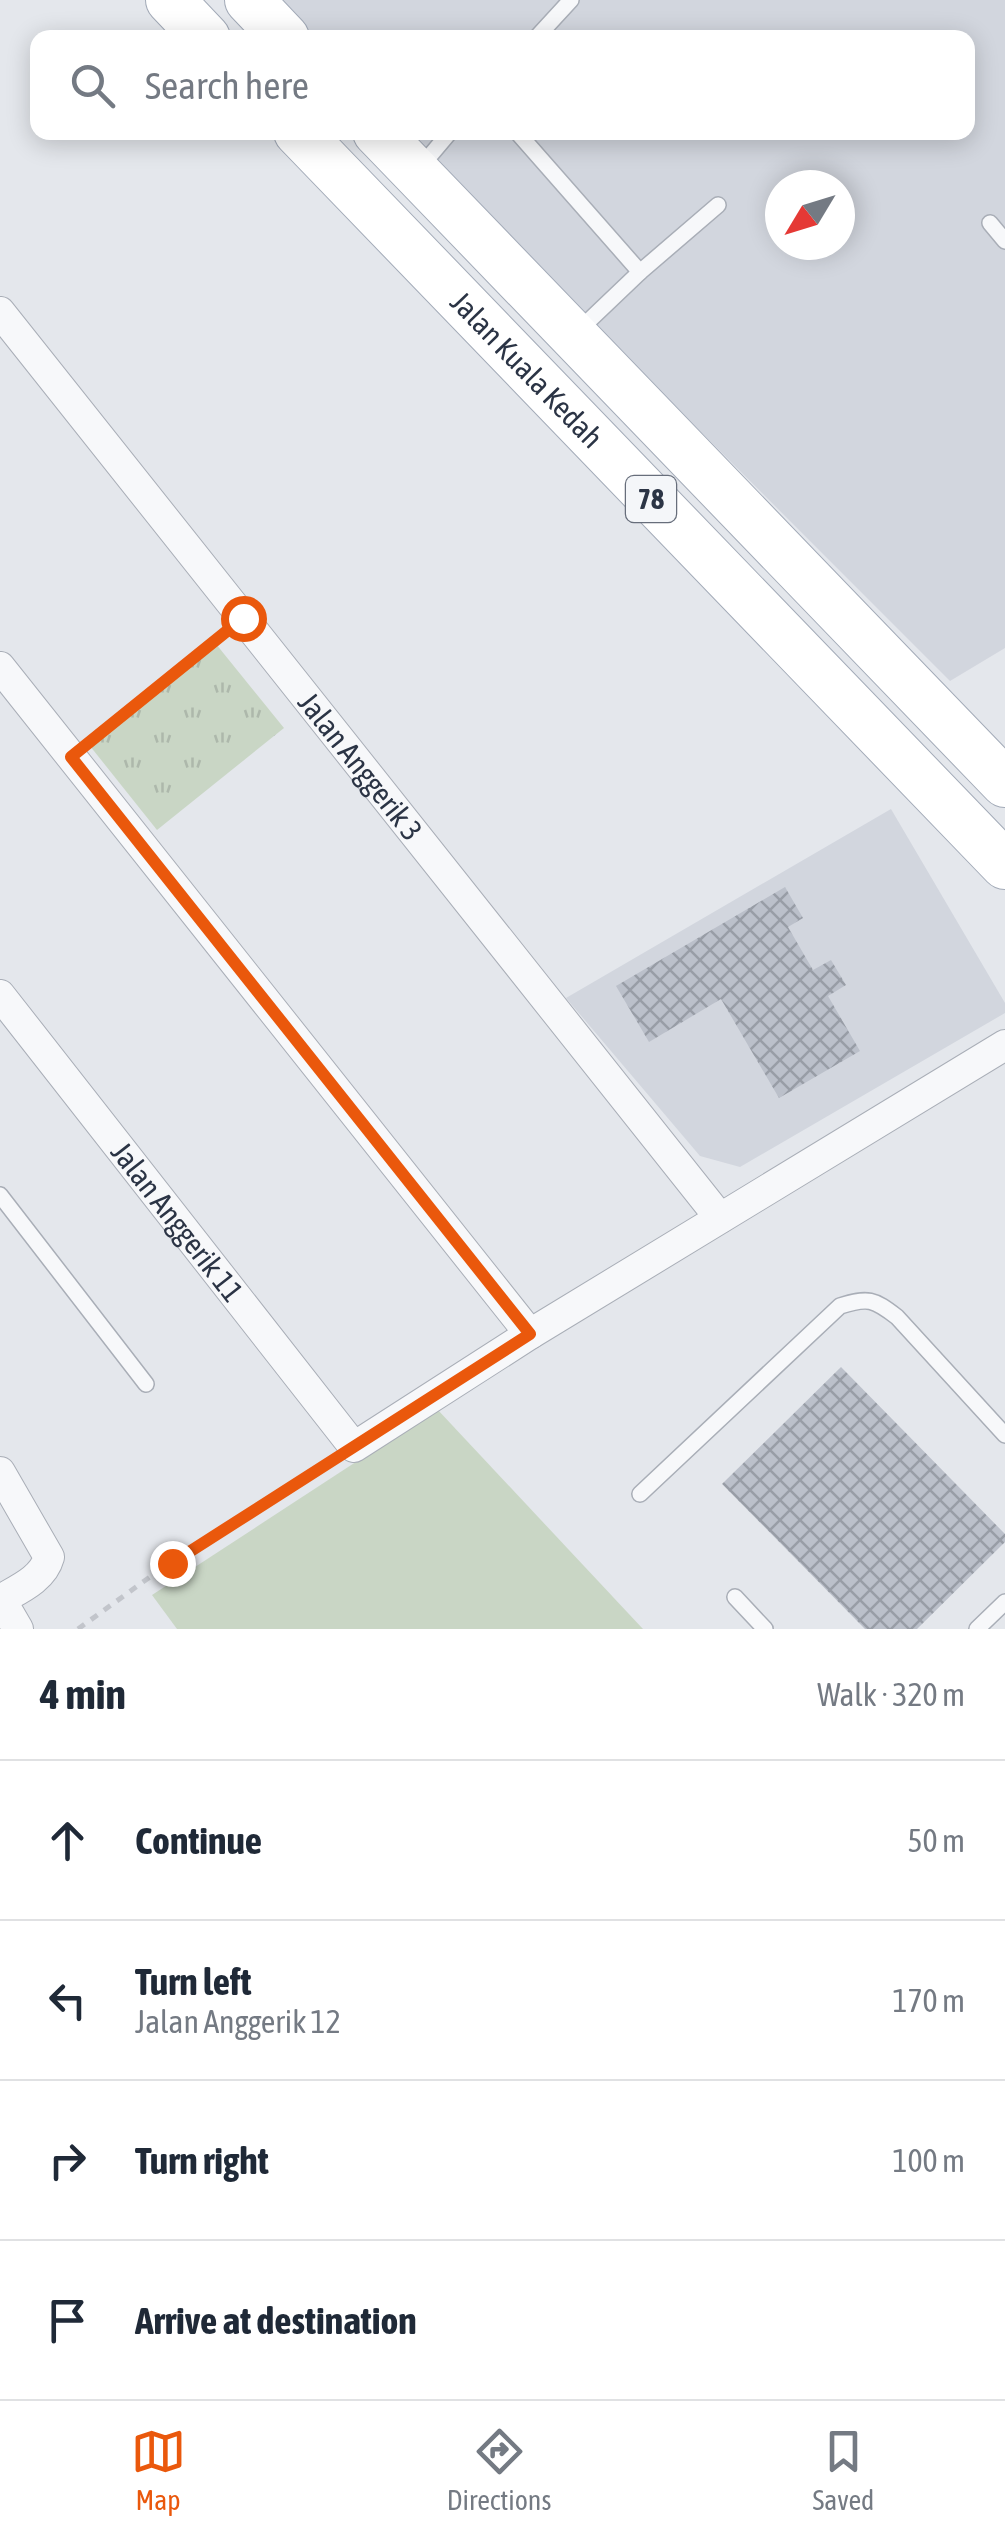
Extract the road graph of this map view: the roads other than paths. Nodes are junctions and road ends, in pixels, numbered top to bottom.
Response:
1 (170, 0) edge
2 (249, 0) edge
3 (572, 0) edge
4 (198, 30) edge
5 (277, 30) edge
6 (544, 30) edge
7 (306, 140) edge
8 (384, 140) edge
9 (443, 140) edge
10 (524, 140) edge
11 (415, 173) junction
12 (718, 206) dead end
13 (990, 223) dead end
14 (1005, 241) edge
15 (640, 272) junction
16 (0, 312) edge
17 (573, 336) junction
18 (0, 668) edge
19 (1005, 783) edge
20 (1005, 865) edge
21 (0, 996) edge
22 (1005, 1045) edge
23 (0, 1195) edge
24 (720, 1218) junction
25 (530, 1334) junction
26 (146, 1384) dead end
27 (1005, 1435) edge
28 (0, 1472) edge
29 (640, 1494) dead end
30 (735, 1597) dead end
31 (0, 1599) edge
32 (1005, 1602) edge
33 (18, 1629) edge
34 (765, 1629) edge
35 (977, 1629) edge

1 - 4 main road
2 - 5 main road
3 - 6 lane
7 - 20 main road, Jalan Kuala Kedah / 78
8 - 11 main road, Jalan Kuala Kedah / 78
9 - 11 lane
10 - 15 lane
11 - 17 main road, Jalan Kuala Kedah / 78
12 - 15 lane
13 - 14 lane
15 - 17 lane
16 - 24 street, Jalan Anggerik 3
17 - 19 main road, Jalan Kuala Kedah / 78
18 - 25 street
21 - 25 street, Jalan Anggerik 11
22 - 24 street
23 - 26 lane
24 - 25 street
27 - 29 lane
28 - 31 street
30 - 34 lane
31 - 33 street
32 - 35 lane

